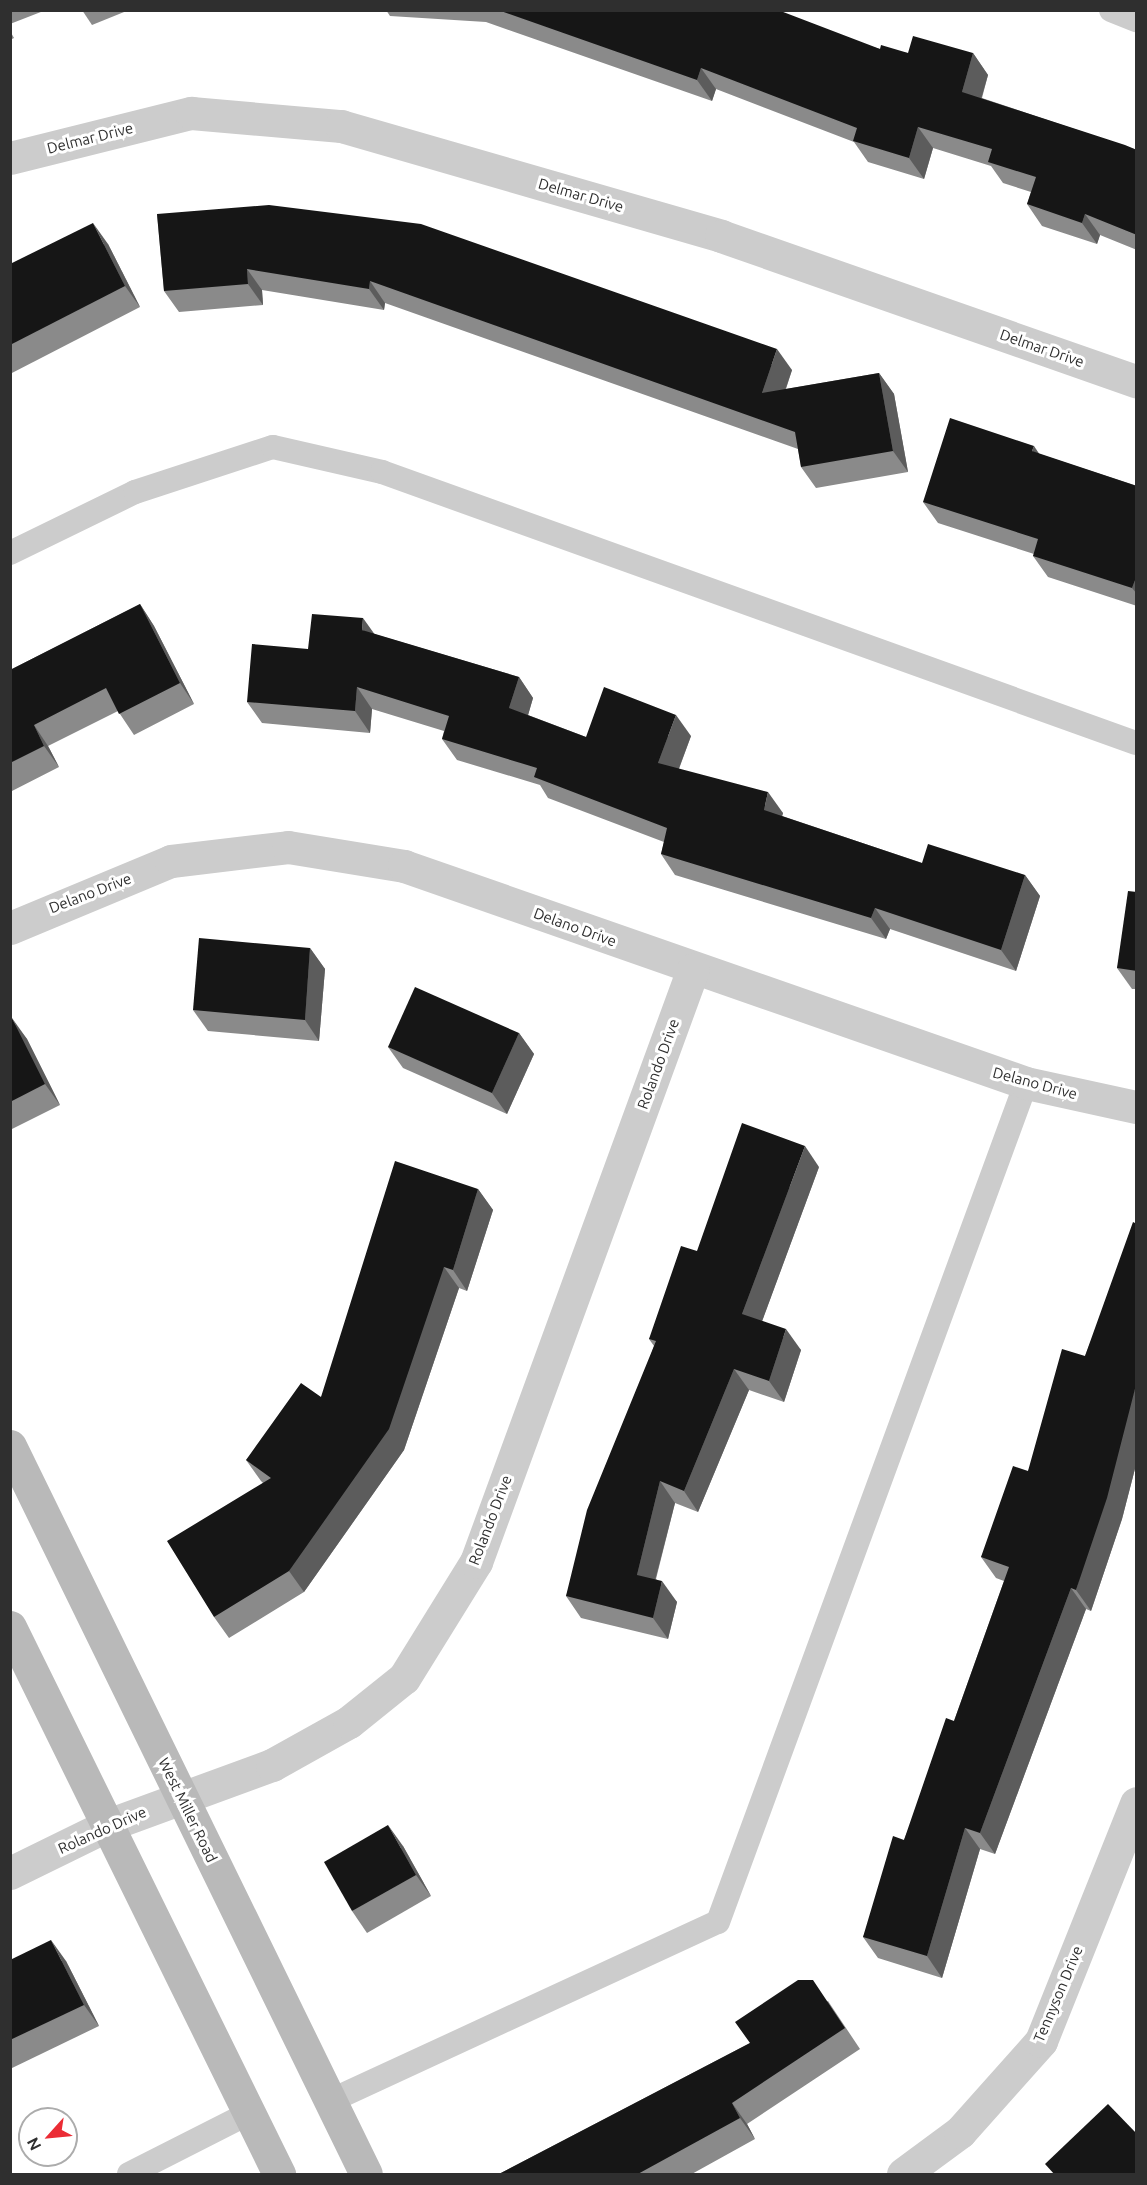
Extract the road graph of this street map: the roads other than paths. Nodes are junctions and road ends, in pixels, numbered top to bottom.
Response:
1 (1111, 10) edge
2 (1137, 20) edge
3 (10, 158) edge
4 (1137, 381) edge
5 (10, 554) edge
6 (1137, 743) edge
7 (10, 928) edge
8 (693, 969) junction
9 (1026, 1083) junction
10 (1137, 1107) edge
11 (10, 1446) edge
12 (10, 1627) edge
13 (181, 1796) junction
14 (1137, 1803) edge
15 (108, 1826) junction
16 (10, 1873) edge
17 (330, 2101) junction
18 (249, 2113) junction
19 (129, 2175) edge
20 (279, 2175) edge
21 (366, 2175) edge
22 (903, 2175) edge

1 - 2 lane
3 - 4 street, Delmar Drive
5 - 6 lane
7 - 8 street, Delano Drive
8 - 9 street, Delano Drive
8 - 13 street, Rolando Drive
9 - 10 street, Delano Drive
9 - 17 lane
11 - 13 main road, West Miller Road
12 - 15 main road
13 - 15 street, Rolando Drive
13 - 17 main road, West Miller Road
14 - 22 street, Tennyson Drive
15 - 16 street, Rolando Drive
15 - 18 main road
17 - 21 main road, West Miller Road
18 - 19 lane
18 - 20 main road

